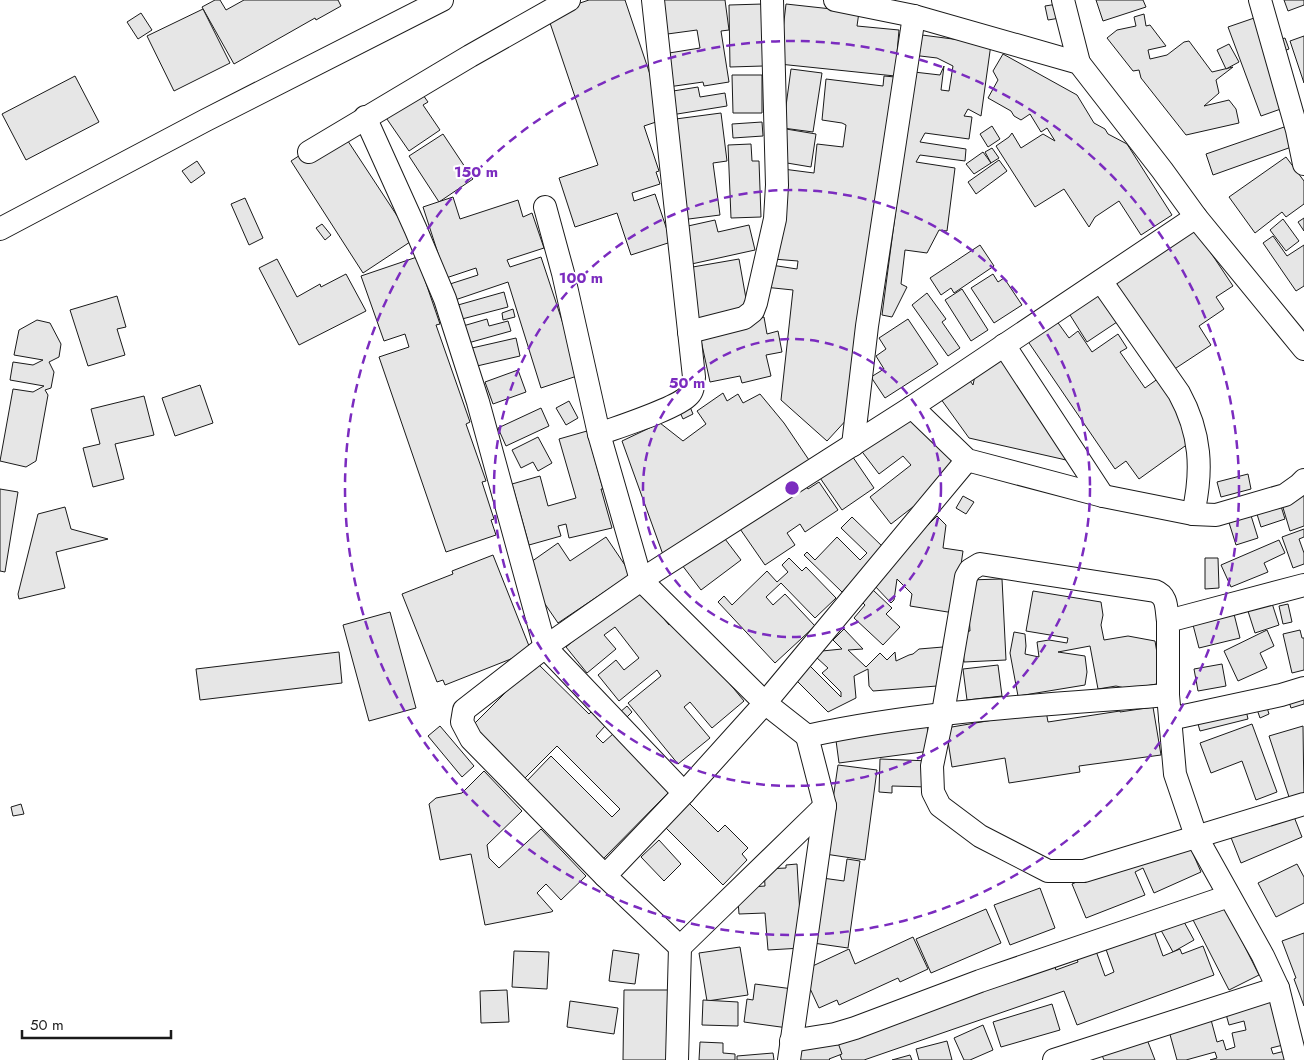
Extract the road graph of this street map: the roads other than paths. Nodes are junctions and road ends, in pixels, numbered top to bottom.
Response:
1 (442, 0) edge
2 (653, 0) edge
3 (772, 0) edge
4 (835, 0) edge
5 (1063, 0) edge
6 (1260, 0) edge
7 (561, 2) edge
8 (914, 16) junction
9 (1079, 63) junction
10 (366, 117) junction
11 (309, 152) dead end
12 (1304, 164) edge
13 (545, 207) dead end
14 (1196, 217) junction
15 (0, 229) edge
16 (1101, 280) junction
17 (689, 332) junction
18 (1004, 345) junction
19 (1304, 349) edge
20 (912, 407) junction
21 (599, 434) junction
22 (853, 445) junction
23 (967, 460) junction
24 (1304, 480) edge
25 (1103, 496) junction
26 (1193, 514) junction
27 (641, 580) junction
28 (1304, 585) edge
29 (1168, 621) junction
30 (545, 647) junction
31 (1304, 688) edge
32 (1168, 695) junction
33 (765, 703) junction
34 (943, 713) junction
35 (1170, 720) junction
36 (807, 736) junction
37 (684, 793) junction
38 (1304, 804) edge
39 (825, 806) junction
40 (1196, 836) junction
41 (605, 876) junction
42 (1229, 896) junction
43 (680, 947) junction
44 (1278, 988) junction
45 (790, 1051) edge
46 (677, 1060) edge
47 (1054, 1060) edge
48 (1296, 1060) edge

1 - 15 street
2 - 17 street
3 - 17 street
4 - 8 street
5 - 9 street
6 - 12 street
7 - 10 street
8 - 9 street
8 - 22 street
9 - 14 street
10 - 11 street
10 - 30 street
13 - 21 street
14 - 16 street
14 - 19 street
16 - 18 street
16 - 26 street
17 - 21 street
18 - 20 street
18 - 25 street
20 - 22 street
20 - 23 street
21 - 27 street
22 - 27 street
23 - 25 street
23 - 33 street
24 - 26 street
25 - 26 street
27 - 30 street
27 - 33 street
28 - 29 street
29 - 32 street
29 - 34 street
30 - 37 street
30 - 41 street
31 - 35 street
32 - 34 street
32 - 35 street
33 - 36 street
33 - 37 street
34 - 36 street
34 - 40 street
35 - 40 street
36 - 39 street
37 - 41 street
38 - 40 street
39 - 43 street
39 - 45 street
40 - 42 street
41 - 43 street
42 - 44 street
42 - 45 street
43 - 46 street
44 - 47 street
44 - 48 street

